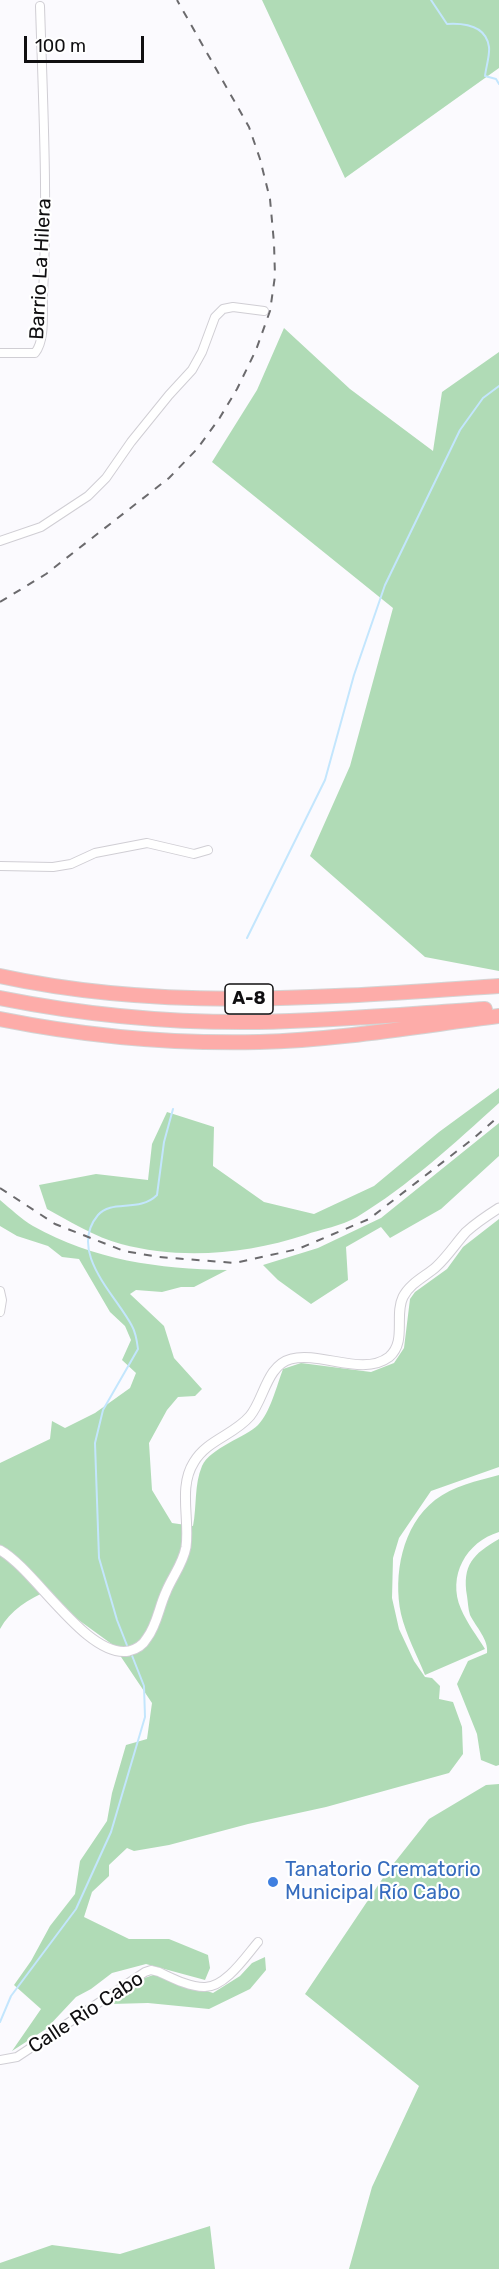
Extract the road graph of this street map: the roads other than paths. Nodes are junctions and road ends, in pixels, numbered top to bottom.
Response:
1 (40, 6) dead end
2 (264, 310) dead end
3 (0, 353) edge
4 (0, 541) edge
5 (208, 850) dead end
6 (0, 866) edge
7 (0, 969) edge
8 (0, 976) edge
9 (499, 986) edge
10 (0, 998) edge
11 (177, 998) junction
12 (499, 1008) edge
13 (499, 1016) edge
14 (0, 1019) edge
15 (0, 1026) edge
16 (209, 1042) junction
17 (499, 1208) edge
18 (0, 1291) edge
19 (0, 1312) edge
20 (0, 1550) edge
21 (258, 1942) dead end
22 (0, 2060) edge

1 - 3 street, Barrio La Hilera
2 - 4 street
5 - 6 street
7 - 11 highway
8 - 11 highway, A-8
9 - 11 highway, A-8
10 - 12 highway, A-8
13 - 16 highway
14 - 16 highway
15 - 16 highway
17 - 20 street
18 - 19 street
21 - 22 street, Calle Rio Cabo

